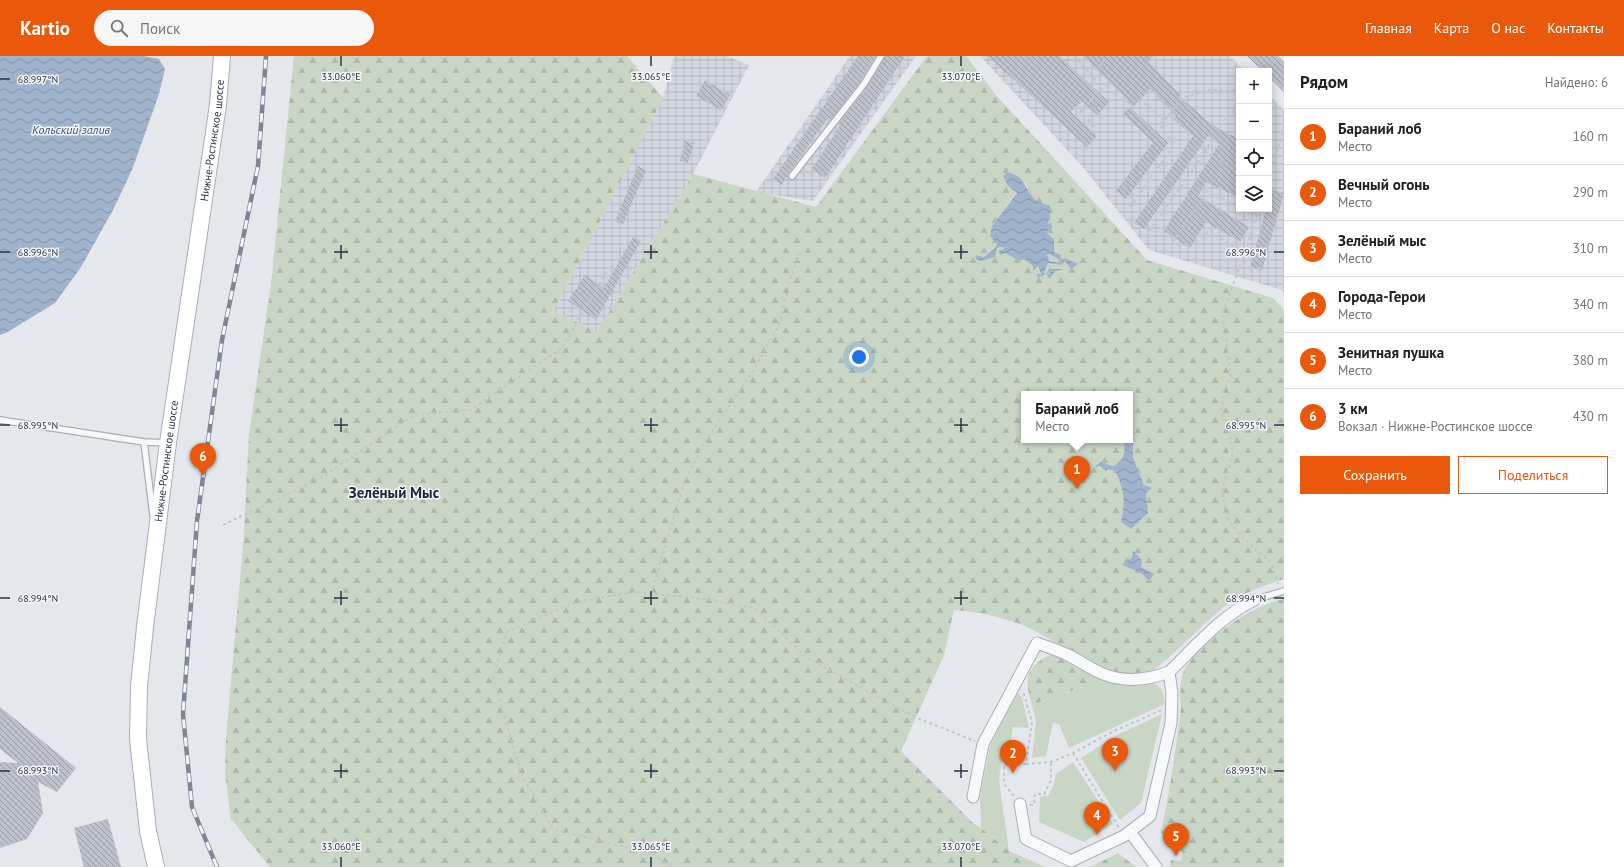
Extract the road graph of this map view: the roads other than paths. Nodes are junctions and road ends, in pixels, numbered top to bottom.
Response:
1 (222, 56) edge
2 (881, 56) edge
3 (792, 176) dead end
4 (0, 420) edge
5 (144, 442) junction
6 (168, 444) junction
7 (155, 538) junction
8 (1284, 591) edge
9 (1254, 600) joint
10 (1169, 672) junction
11 (973, 797) dead end
12 (1020, 804) road end
13 (1130, 832) junction
14 (156, 867) edge
15 (1156, 867) edge

1 - 6 street, Нижне-Ростинское шоссе
2 - 3 lane
4 - 5 lane
5 - 6 lane
5 - 7 lane
6 - 7 street, Нижне-Ростинское шоссе
7 - 14 street, Нижне-Ростинское шоссе
8 - 9 lane
9 - 10 street
10 - 11 street
10 - 13 street
12 - 13 street
13 - 15 street

